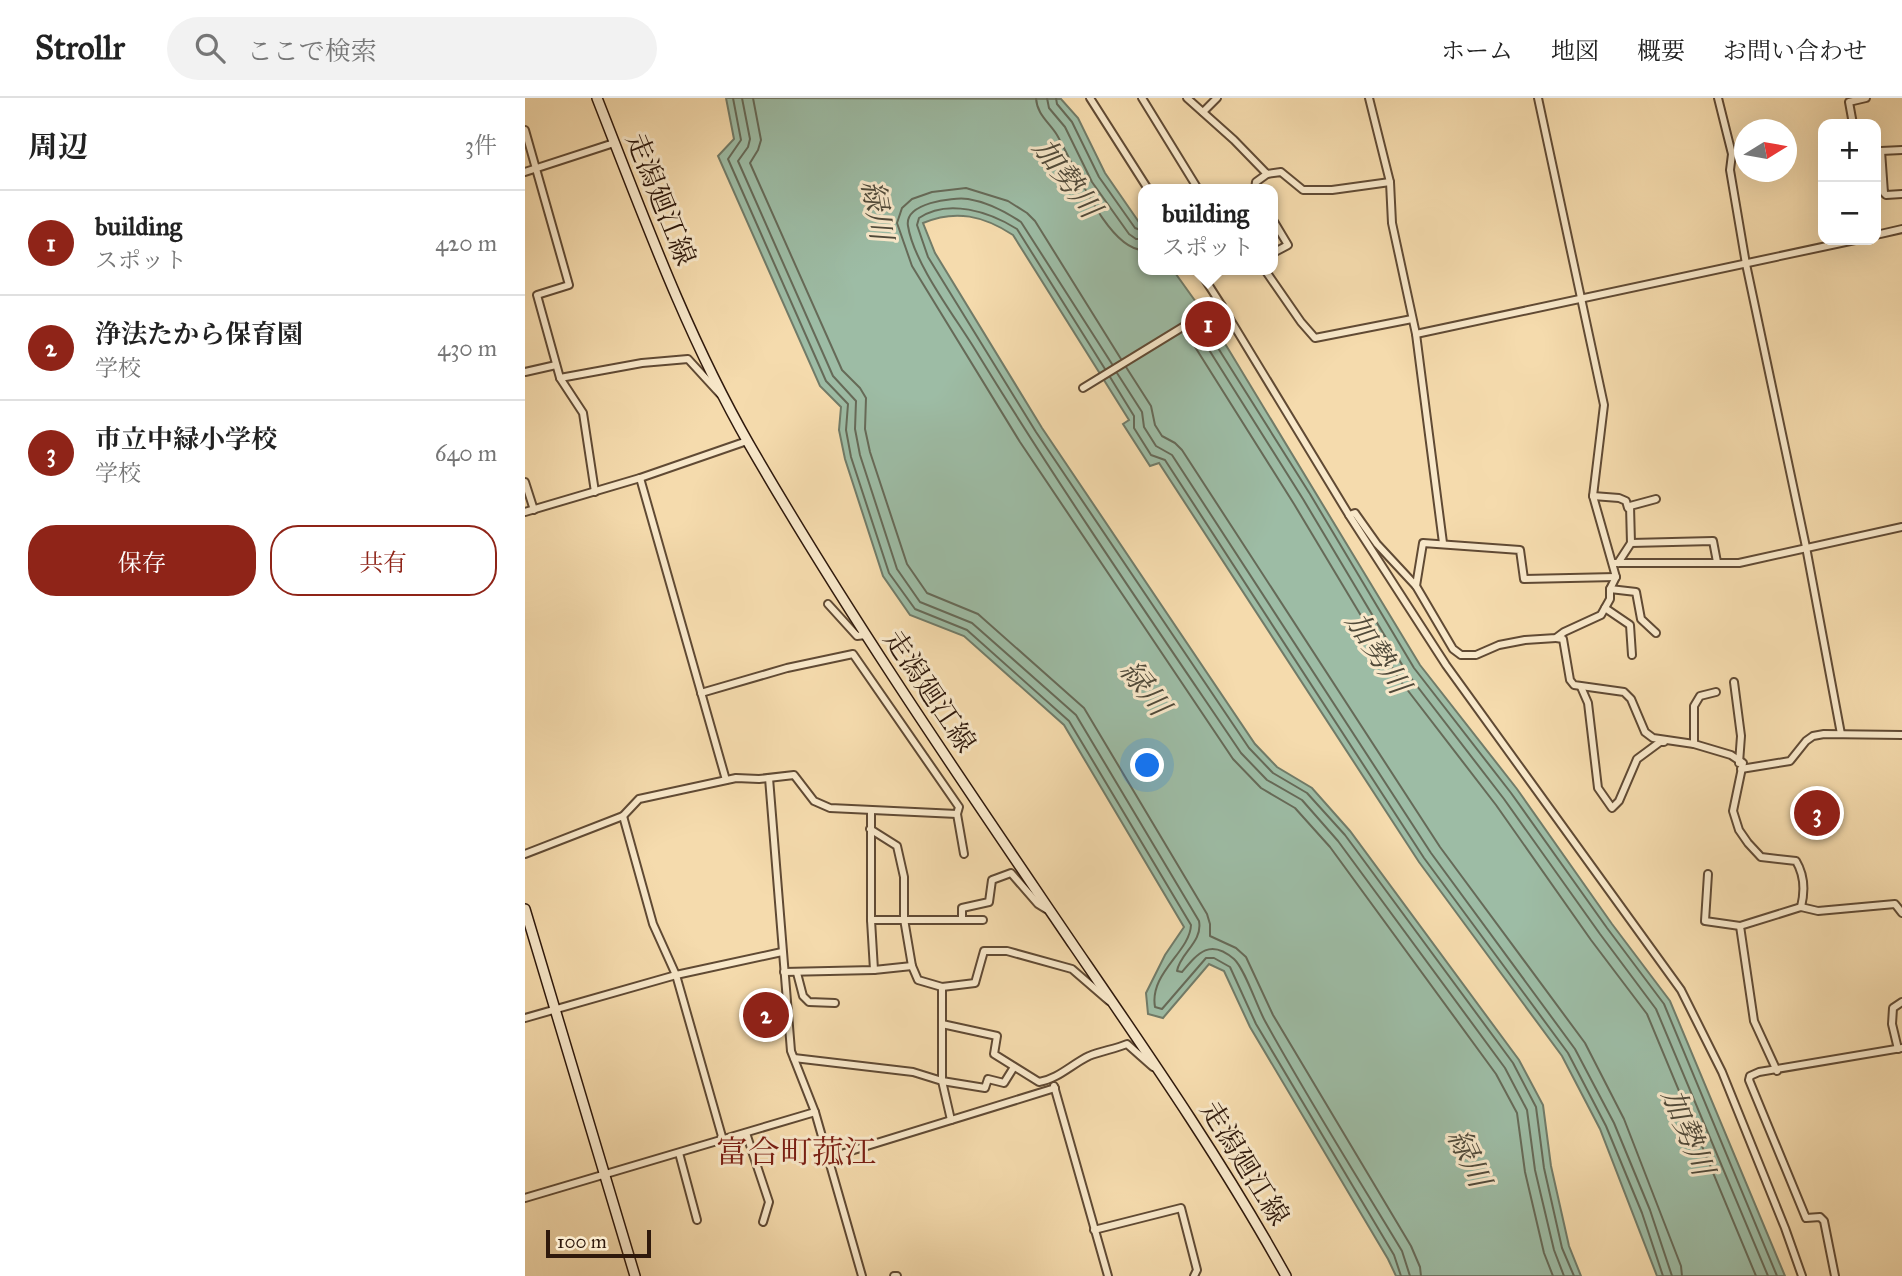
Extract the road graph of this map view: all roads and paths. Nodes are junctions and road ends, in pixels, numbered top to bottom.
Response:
1 (597, 98) edge
2 (1090, 98) edge
3 (1142, 98) edge
4 (1187, 98) edge
5 (1217, 98) edge
6 (1369, 98) edge
7 (1538, 98) edge
8 (1718, 98) edge
9 (1866, 98) edge
10 (1203, 112) junction
11 (1852, 119) edge
12 (525, 130) edge
13 (614, 143) junction
14 (1902, 150) edge
15 (1881, 151) edge
16 (536, 168) junction
17 (525, 172) edge
18 (1881, 172) edge
19 (1266, 174) junction
20 (1390, 182) junction
21 (1145, 184) edge
22 (1195, 184) edge
23 (1256, 184) edge
24 (1902, 194) edge
25 (1278, 228) edge
26 (1902, 229) edge
27 (1881, 234) edge
28 (1832, 245) edge
29 (1278, 250) edge
30 (1746, 264) junction
31 (1202, 275) edge
32 (1268, 275) edge
33 (1582, 299) junction
34 (1219, 306) junction
35 (1412, 319) junction
36 (1416, 334) junction
37 (556, 365) junction
38 (525, 372) edge
39 (560, 378) junction
40 (1083, 388) dead end
41 (727, 402) junction
42 (747, 441) junction
43 (640, 478) junction
44 (525, 482) edge
45 (595, 492) junction
46 (1593, 496) junction
47 (1656, 499) dead end
48 (534, 510) junction
49 (1629, 510) junction
50 (525, 512) edge
51 (1349, 515) junction
52 (1902, 527) edge
53 (1443, 543) junction
54 (1631, 543) junction
55 (1806, 547) junction
56 (1717, 562) junction
57 (1616, 563) junction
58 (1616, 577) junction
59 (1416, 586) junction
60 (1610, 589) junction
61 (828, 604) dead end
62 (1605, 608) junction
63 (1643, 621) junction
64 (1630, 625) junction
65 (1656, 633) dead end
66 (866, 635) junction
67 (1556, 638) junction
68 (1632, 655) dead end
69 (1734, 682) dead end
70 (1581, 687) junction
71 (1717, 692) dead end
72 (701, 693) junction
73 (1841, 734) junction
74 (1902, 735) edge
75 (1669, 742) junction
76 (1694, 744) junction
77 (1740, 766) junction
78 (769, 778) junction
79 (726, 780) junction
80 (871, 811) junction
81 (957, 814) junction
82 (623, 816) junction
83 (870, 830) junction
84 (525, 854) edge
85 (964, 854) dead end
86 (1708, 874) dead end
87 (1801, 907) junction
88 (525, 909) edge
89 (1051, 912) junction
90 (1902, 912) edge
91 (962, 919) junction
92 (871, 920) junction
93 (983, 920) dead end
94 (904, 921) junction
95 (1740, 926) junction
96 (782, 951) junction
97 (912, 966) junction
98 (874, 970) junction
99 (784, 972) junction
100 (797, 973) junction
101 (676, 975) junction
102 (942, 987) junction
103 (1902, 1002) edge
104 (835, 1003) dead end
105 (1116, 1008) junction
106 (555, 1009) junction
107 (525, 1018) edge
108 (942, 1024) junction
109 (1900, 1049) edge
110 (794, 1058) junction
111 (1014, 1067) junction
112 (1777, 1071) junction
113 (1160, 1073) junction
114 (1052, 1080) junction
115 (942, 1081) junction
116 (1055, 1088) junction
117 (815, 1112) junction
118 (951, 1120) junction
119 (746, 1133) junction
120 (723, 1140) junction
121 (679, 1153) junction
122 (828, 1158) junction
123 (605, 1175) junction
124 (525, 1198) edge
125 (697, 1220) dead end
126 (763, 1222) dead end
127 (1094, 1230) junction
128 (635, 1276) edge
129 (862, 1276) edge
130 (1108, 1276) edge
131 (1194, 1276) edge
132 (1286, 1276) edge
133 (1802, 1276) edge
134 (1835, 1276) edge

1 - 13 main road, 走潟廻江線
2 - 21 street
3 - 22 street
4 - 10 street
5 - 10 street
6 - 20 street
7 - 33 street
8 - 30 street
9 - 11 street
10 - 19 street
12 - 16 street
13 - 16 street
13 - 41 main road, 走潟廻江線
14 - 15 street
16 - 17 street
16 - 37 street
18 - 24 street
19 - 20 street
19 - 23 street
20 - 35 street
25 - 29 street
26 - 27 street
28 - 30 street
30 - 33 street
30 - 55 street
31 - 34 street
32 - 35 street
33 - 36 street
33 - 46 street
34 - 40 street
34 - 51 street
35 - 36 street
36 - 53 street
37 - 38 street
37 - 39 street
39 - 41 street
39 - 45 street
41 - 42 main road, 走潟廻江線
42 - 43 street
42 - 66 main road, 走潟廻江線
43 - 45 street
43 - 72 street
44 - 48 street
45 - 48 street
46 - 49 street
46 - 57 street
47 - 49 street
48 - 50 street
49 - 54 street
51 - 59 street
51 - 133 street
52 - 55 street
53 - 58 street
53 - 59 street
54 - 56 street
54 - 57 street
55 - 56 street
55 - 73 street
56 - 57 street
57 - 58 street
58 - 60 street
59 - 67 street
60 - 62 street
60 - 63 street
61 - 66 street
62 - 64 street
62 - 67 street
63 - 64 street
63 - 65 street
64 - 68 street
66 - 89 main road, 走潟廻江線
67 - 70 street
69 - 77 street
70 - 75 street
70 - 75 street
71 - 76 street
72 - 79 street
72 - 81 street
73 - 74 street
73 - 77 street
75 - 76 street
76 - 77 street
77 - 87 street
78 - 79 street
78 - 80 street
78 - 96 street
79 - 82 street
80 - 81 street
80 - 83 street
81 - 85 street
82 - 84 street
82 - 101 street
83 - 92 street
83 - 94 street
86 - 95 street
87 - 90 street
87 - 95 street
88 - 106 main road
89 - 91 street
89 - 105 main road, 走潟廻江線
91 - 93 street
91 - 94 street
92 - 94 street
92 - 98 street
94 - 97 street
95 - 112 street
96 - 99 street
96 - 101 street
97 - 98 street
97 - 102 street
98 - 100 street
99 - 100 street
99 - 110 street
100 - 104 street
101 - 106 street
101 - 120 street
102 - 105 street
102 - 108 street
103 - 109 street
105 - 113 main road, 走潟廻江線
106 - 107 street
106 - 123 main road
108 - 111 street
108 - 115 street
109 - 112 street
110 - 115 street
110 - 117 street
111 - 114 street
111 - 115 street
112 - 134 street
113 - 114 street
113 - 132 main road, 走潟廻江線
114 - 116 street
115 - 118 street
116 - 118 street
116 - 127 street
117 - 119 street
117 - 122 street
118 - 122 street
119 - 120 street
119 - 126 street
120 - 121 street
121 - 123 street
121 - 125 street
122 - 129 street
123 - 124 street
123 - 128 main road
127 - 130 street
127 - 131 street

